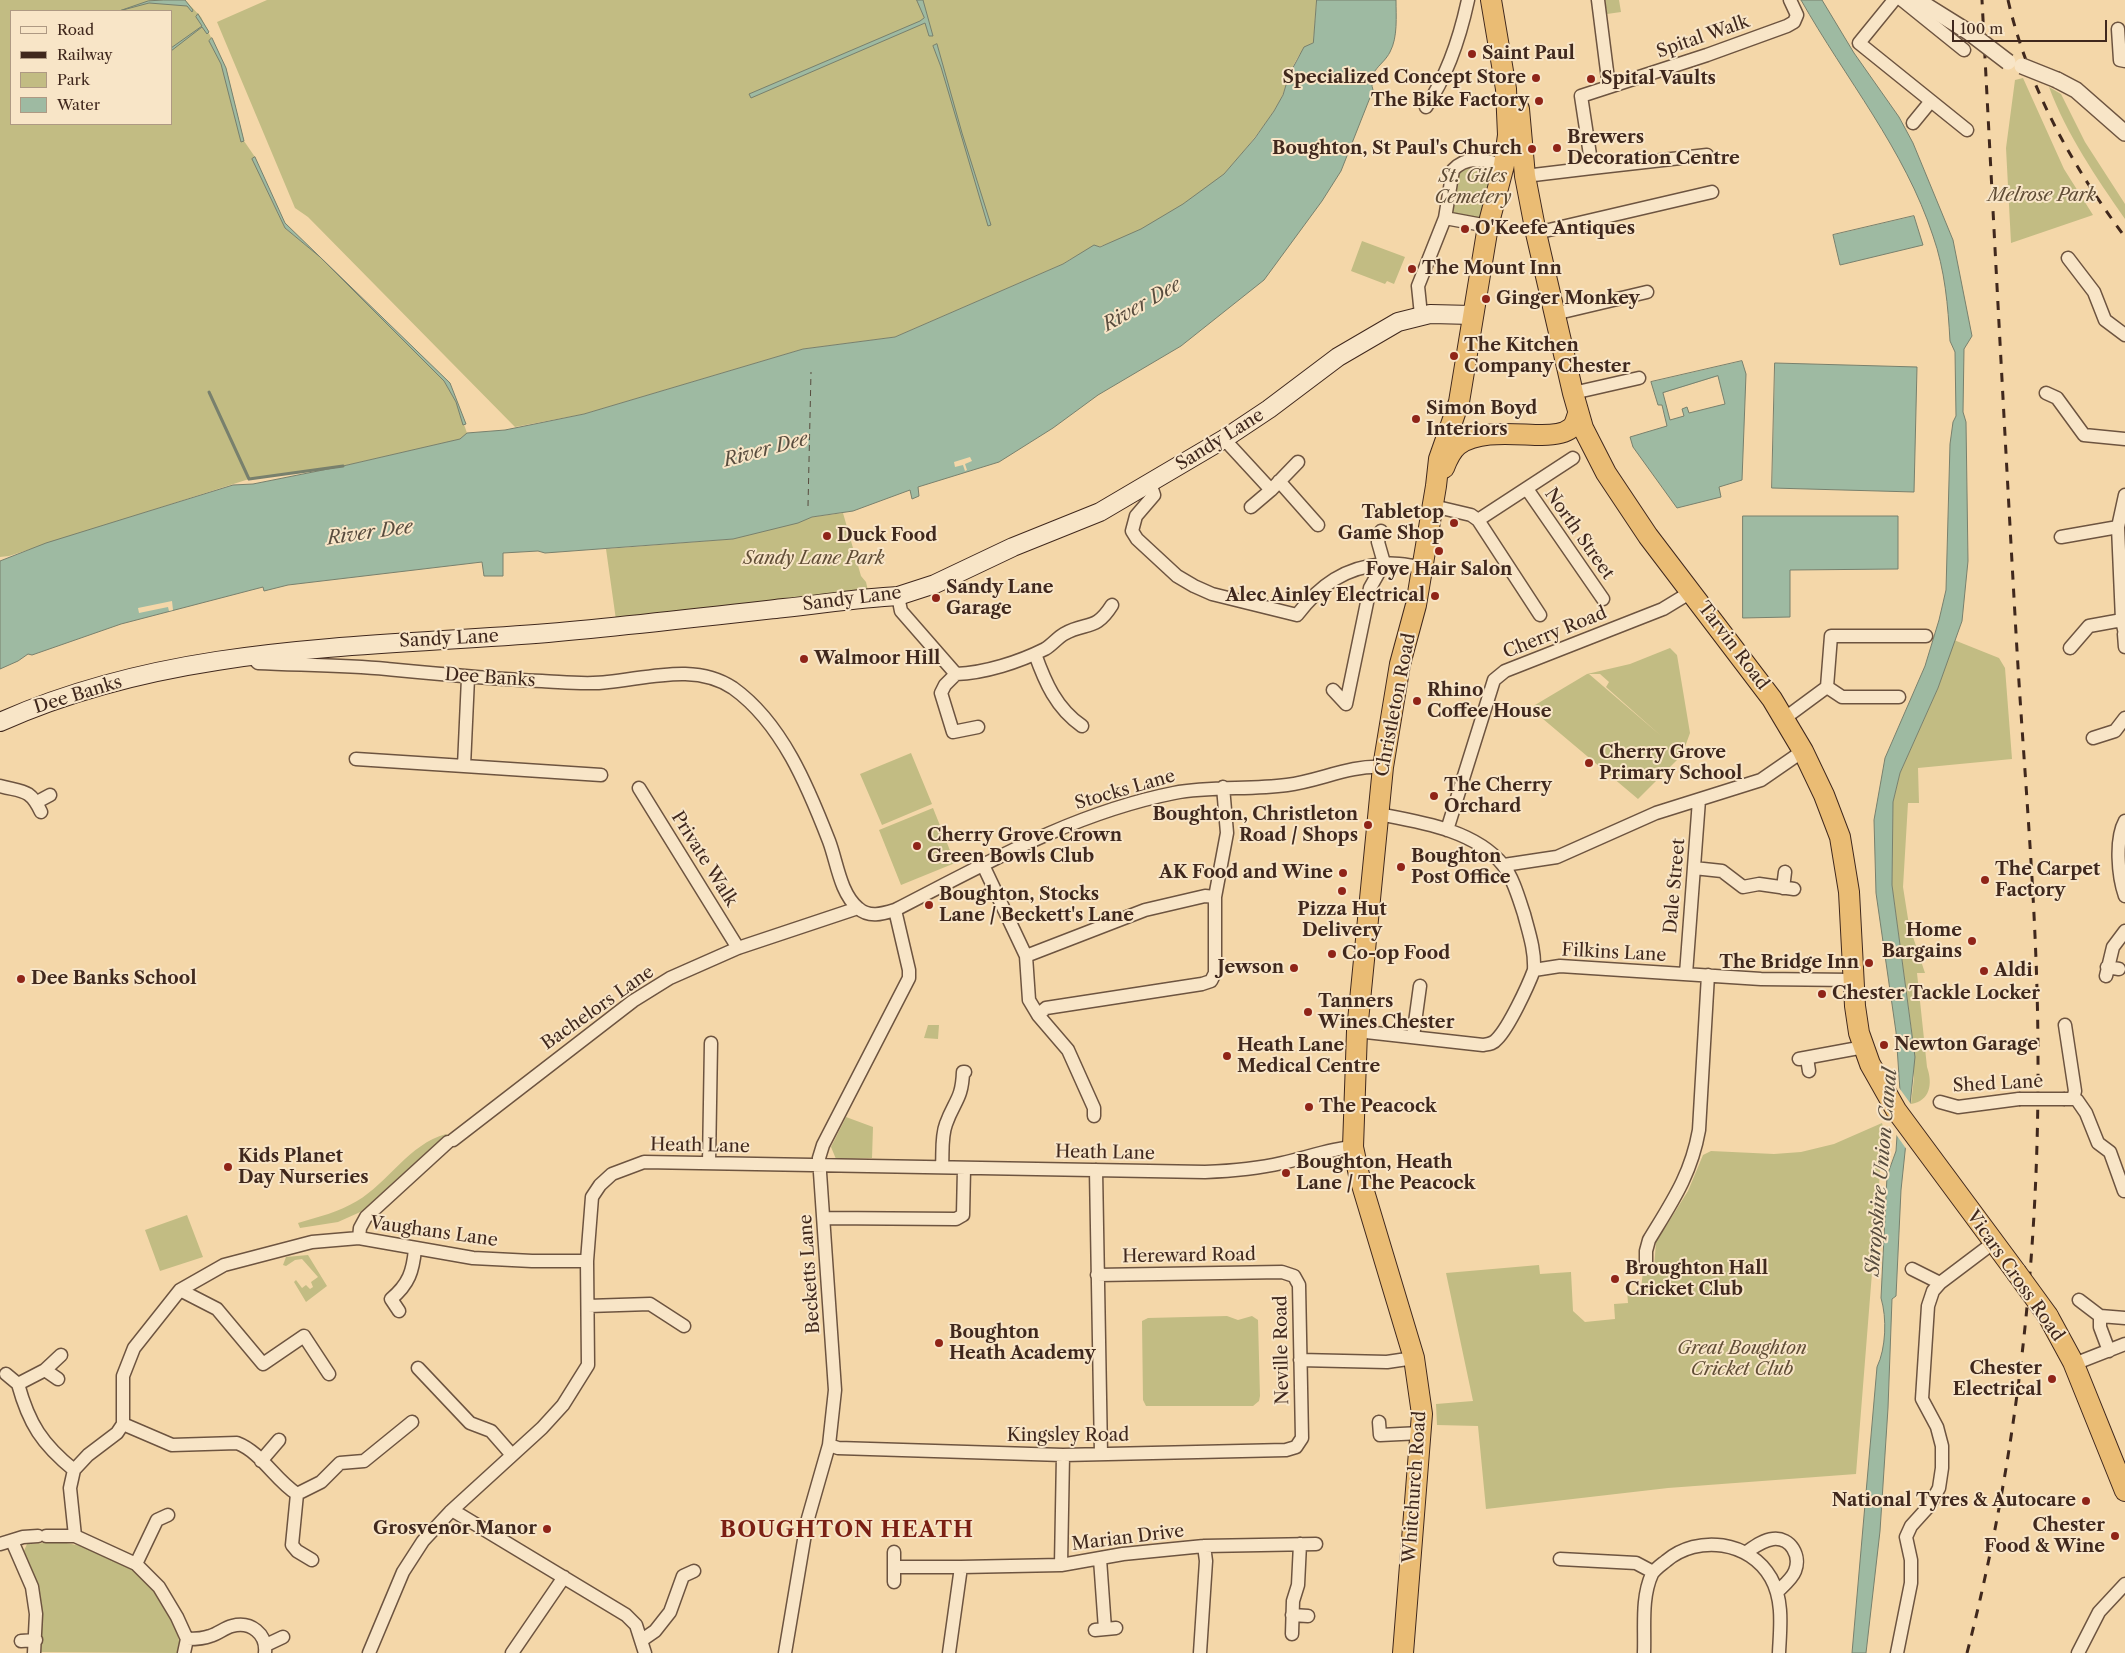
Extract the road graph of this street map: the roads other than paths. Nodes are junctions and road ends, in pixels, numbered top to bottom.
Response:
1 (1468, 0) edge
2 (1491, 0) edge
3 (1504, 0) edge
4 (1598, 0) edge
5 (1790, 0) edge
6 (1894, 0) edge
7 (1902, 0) edge
8 (1917, 0) edge
9 (2118, 29) dead end
10 (1964, 50) dead end
11 (2125, 61) edge
12 (1609, 87) junction
13 (1931, 101) junction
14 (1426, 107) dead end
15 (1914, 123) dead end
16 (1967, 130) dead end
17 (2125, 133) edge
18 (1707, 156) dead end
19 (1592, 168) junction
20 (1503, 172) junction
21 (1525, 176) junction
22 (1712, 192) dead end
23 (1445, 218) junction
24 (1488, 226) junction
25 (1536, 233) junction
26 (2068, 258) dead end
27 (1646, 292) dead end
28 (1554, 314) junction
29 (1421, 315) junction
30 (1473, 315) junction
31 (2125, 335) edge
32 (1639, 378) dead end
33 (1573, 393) junction
34 (2046, 393) dead end
35 (1459, 402) junction
36 (1578, 414) junction
37 (1551, 434) junction
38 (1484, 436) junction
39 (1224, 439) junction
40 (2125, 439) edge
41 (1595, 454) junction
42 (1573, 458) dead end
43 (1298, 462) dead end
44 (1150, 482) junction
45 (1275, 485) junction
46 (1436, 486) junction
47 (1527, 489) junction
48 (2124, 499) edge
49 (1433, 506) junction
50 (1251, 507) dead end
51 (1478, 520) junction
52 (1318, 525) dead end
53 (2118, 527) junction
54 (1381, 531) dead end
55 (2061, 537) dead end
56 (1384, 564) junction
57 (1422, 567) junction
58 (1691, 592) junction
59 (898, 596) junction
60 (1604, 599) dead end
61 (1112, 605) dead end
62 (1540, 615) dead end
63 (2122, 620) junction
64 (2125, 634) edge
65 (1926, 636) dead end
66 (2125, 647) edge
67 (2070, 648) dead end
68 (1035, 654) junction
69 (250, 656) junction
70 (956, 674) junction
71 (468, 678) junction
72 (1827, 687) junction
73 (1333, 690) dead end
74 (1899, 697) dead end
75 (1784, 718) junction
76 (2125, 718) edge
77 (0, 722) edge
78 (1073, 724) dead end
79 (978, 727) dead end
80 (2093, 738) dead end
81 (1803, 751) junction
82 (356, 759) dead end
83 (464, 766) junction
84 (1383, 766) junction
85 (601, 775) dead end
86 (0, 786) edge
87 (1223, 787) junction
88 (639, 788) dead end
89 (50, 795) dead end
90 (1700, 800) junction
91 (1378, 814) junction
92 (2125, 821) edge
93 (1446, 830) junction
94 (983, 864) junction
95 (1504, 866) junction
96 (1694, 868) junction
97 (1785, 872) dead end
98 (2125, 896) edge
99 (1215, 897) junction
100 (858, 908) junction
101 (895, 910) junction
102 (2125, 932) edge
103 (738, 948) junction
104 (1026, 956) junction
105 (1534, 970) junction
106 (2111, 971) dead end
107 (1686, 974) junction
108 (1708, 975) junction
109 (1853, 980) junction
110 (1420, 986) dead end
111 (1038, 1015) junction
112 (2065, 1025) dead end
113 (1357, 1032) junction
114 (1413, 1037) junction
115 (711, 1043) dead end
116 (1864, 1047) junction
117 (1805, 1063) dead end
118 (964, 1072) dead end
119 (2069, 1099) junction
120 (1940, 1102) dead end
121 (1081, 1112) dead end
122 (1908, 1127) joint
123 (1353, 1147) junction
124 (709, 1163) junction
125 (819, 1166) junction
126 (942, 1167) junction
127 (964, 1169) junction
128 (1096, 1170) junction
129 (2124, 1191) edge
130 (824, 1218) junction
131 (1378, 1237) joint
132 (360, 1238) junction
133 (1993, 1242) junction
134 (415, 1249) junction
135 (587, 1260) junction
136 (1646, 1266) dead end
137 (1912, 1269) dead end
138 (1282, 1272) joint
139 (1096, 1275) junction
140 (1940, 1283) junction
141 (180, 1290) junction
142 (2079, 1300) dead end
143 (588, 1306) junction
144 (399, 1311) dead end
145 (2100, 1316) junction
146 (2125, 1318) edge
147 (684, 1326) dead end
148 (2125, 1344) edge
149 (2109, 1350) junction
150 (62, 1354) dead end
151 (1414, 1358) junction
152 (1300, 1360) junction
153 (2074, 1364) junction
154 (418, 1368) dead end
155 (45, 1370) junction
156 (6, 1374) dead end
157 (330, 1374) dead end
158 (58, 1378) dead end
159 (18, 1384) junction
160 (412, 1422) dead end
161 (1379, 1422) dead end
162 (123, 1424) junction
163 (1421, 1433) junction
164 (1302, 1438) joint
165 (280, 1440) dead end
166 (829, 1445) junction
167 (1101, 1454) junction
168 (512, 1455) junction
169 (1063, 1455) junction
170 (260, 1461) junction
171 (74, 1470) junction
172 (2125, 1491) edge
173 (297, 1494) junction
174 (452, 1510) junction
175 (157, 1517) dead end
176 (75, 1536) junction
177 (6, 1543) edge
178 (1300, 1544) junction
179 (1316, 1544) dead end
180 (1204, 1546) junction
181 (894, 1552) dead end
182 (1745, 1553) junction
183 (1100, 1559) junction
184 (1560, 1559) dead end
185 (312, 1560) dead end
186 (136, 1564) junction
187 (1062, 1565) junction
188 (894, 1567) junction
189 (961, 1567) junction
190 (1653, 1572) junction
191 (683, 1574) dead end
192 (564, 1577) junction
193 (894, 1582) dead end
194 (2125, 1584) edge
195 (1777, 1592) junction
196 (1292, 1615) junction
197 (1308, 1616) dead end
198 (1105, 1629) dead end
199 (1292, 1634) dead end
200 (283, 1637) dead end
201 (187, 1639) junction
202 (36, 1640) junction
203 (642, 1640) junction
204 (20, 1641) dead end
205 (265, 1649) edge
206 (371, 1652) edge
207 (34, 1653) edge
208 (184, 1653) edge
209 (512, 1653) edge
210 (645, 1653) edge
211 (785, 1653) edge
212 (949, 1653) edge
213 (1200, 1653) edge
214 (1403, 1653) edge
215 (1644, 1653) edge
216 (1778, 1653) edge
217 (1897, 1653) edge
218 (2078, 1653) edge

1 - 14 street
2 - 20 highway, Christleton Road
3 - 21 highway, Tarvin Road
4 - 12 street
5 - 12 street, Spital Walk
6 - 13 street
7 - 10 street
8 - 17 street, bridge
9 - 11 street
12 - 19 street, Spital Walk
13 - 15 street
13 - 16 street
18 - 19 street
19 - 21 street
20 - 21 highway
20 - 23 street
20 - 24 highway, Christleton Road
21 - 25 highway, Tarvin Road
22 - 25 street
23 - 24 street
23 - 29 street
24 - 30 highway, Christleton Road
25 - 28 highway, Tarvin Road
26 - 31 street
27 - 28 street
28 - 33 highway, Tarvin Road
29 - 30 main road, Sandy Lane
29 - 39 main road, Sandy Lane
30 - 35 highway, Christleton Road
32 - 33 street
33 - 36 highway, Tarvin Road
34 - 40 street
35 - 38 highway
35 - 46 highway, Christleton Road
36 - 37 highway
36 - 41 highway, Tarvin Road
37 - 38 highway
37 - 41 highway
38 - 46 highway
39 - 44 main road, Sandy Lane
39 - 45 street
41 - 58 highway, Tarvin Road
42 - 47 street
43 - 45 street
44 - 56 street
44 - 59 main road, Sandy Lane
45 - 50 street
45 - 52 street
46 - 49 highway, Christleton Road
47 - 51 street
47 - 60 street, North Street
48 - 53 street
49 - 51 street
49 - 57 highway, Christleton Road
51 - 62 street
53 - 55 street
53 - 63 street
54 - 56 street
56 - 57 street
56 - 73 street
57 - 84 highway, Christleton Road
58 - 75 highway, Tarvin Road
58 - 93 street, Cherry Road
59 - 69 main road, Sandy Lane
59 - 70 street
61 - 68 street
63 - 64 street
63 - 67 street
64 - 66 street
65 - 72 street
68 - 70 street
68 - 78 street
69 - 71 street, Dee Banks
69 - 77 main road, Dee Banks
70 - 79 street
71 - 83 street
71 - 100 street, Dee Banks
72 - 74 street
72 - 75 street
75 - 81 highway, Tarvin Road
76 - 80 street
81 - 90 street
81 - 109 highway, Tarvin Road
82 - 83 street
83 - 85 street
84 - 87 street, Stocks Lane
84 - 91 highway, Christleton Road
86 - 89 street
87 - 94 street, Stocks Lane
87 - 99 street
88 - 103 street, Private Walk
90 - 95 street
90 - 96 street, Dale Street
91 - 93 street
91 - 113 highway, Christleton Road
92 - 98 street
93 - 95 street
94 - 101 street, Stocks Lane
94 - 104 street
95 - 105 street
96 - 97 street
96 - 107 street, Dale Street
99 - 104 street
99 - 111 street
100 - 101 street
100 - 103 street, Bachelors Lane
101 - 125 street, Becketts Lane
102 - 106 street
103 - 132 street, Bachelors Lane
104 - 111 street
105 - 107 street, Filkins Lane
105 - 114 street
107 - 108 street, Filkins Lane
108 - 109 street, Filkins Lane
108 - 136 street
109 - 116 highway, Tarvin Road
110 - 114 street
111 - 121 street
112 - 119 street
113 - 114 street
113 - 123 highway, Christleton Road
115 - 124 street
116 - 117 street
116 - 122 highway, Tarvin Road
118 - 126 street
119 - 120 street, Shed Lane, bridge
119 - 129 street
122 - 133 highway, Vicars Cross Road
123 - 128 street, Heath Lane
123 - 131 highway, Christleton Road
124 - 125 street, Heath Lane
124 - 135 street, Heath Lane
125 - 126 street, Heath Lane
125 - 130 street, Becketts Lane
126 - 127 street, Heath Lane
127 - 128 street, Heath Lane
127 - 130 street
128 - 139 street
130 - 166 street, Becketts Lane
131 - 151 highway, Whitchurch Road
132 - 134 street, Vaughans Lane
132 - 141 street, Vaughans Lane
133 - 140 street
133 - 153 highway, Vicars Cross Road, bridge
134 - 135 street, Vaughans Lane
134 - 144 street
135 - 143 street, Heath Lane
137 - 140 street
138 - 139 street, Hereward Road
138 - 152 street, Neville Road
139 - 167 street
140 - 217 street
141 - 157 street
141 - 162 street
142 - 145 street
143 - 147 street
143 - 168 street, Heath Lane
145 - 146 street
145 - 149 street
148 - 149 street
149 - 153 street
150 - 155 street
151 - 152 street
151 - 163 highway, Whitchurch Road
152 - 164 street, Neville Road
153 - 172 highway, Vicars Cross Road
154 - 168 street
155 - 158 street
155 - 159 street
156 - 159 street
159 - 171 street
160 - 173 street
161 - 163 street
162 - 170 street
162 - 171 street
163 - 214 highway, Whitchurch Road
164 - 167 street, Kingsley Road
165 - 170 street
166 - 169 street, Kingsley Road
166 - 211 street, Becketts Lane
167 - 169 street, Kingsley Road
168 - 174 street, Heath Lane
169 - 187 street
170 - 173 street
171 - 176 street
173 - 185 street
174 - 192 street
174 - 206 street, Heath Lane
175 - 186 street
176 - 177 street
176 - 186 street
177 - 202 street
178 - 179 street, Marian Drive
178 - 180 street, Marian Drive
178 - 196 street
180 - 183 street, Marian Drive
180 - 213 street
181 - 188 street
182 - 190 street
182 - 195 street
182 - 195 street
183 - 187 street, Marian Drive
183 - 198 street
184 - 190 street
186 - 201 street
187 - 189 street, Marian Drive
188 - 189 street, Marian Drive
188 - 193 street
189 - 212 street
190 - 215 street
191 - 203 street
192 - 203 street
192 - 209 street
194 - 218 street
195 - 216 street
196 - 197 street
196 - 199 street
200 - 205 street
201 - 205 street
201 - 208 street
202 - 204 street
202 - 207 street
203 - 210 street

